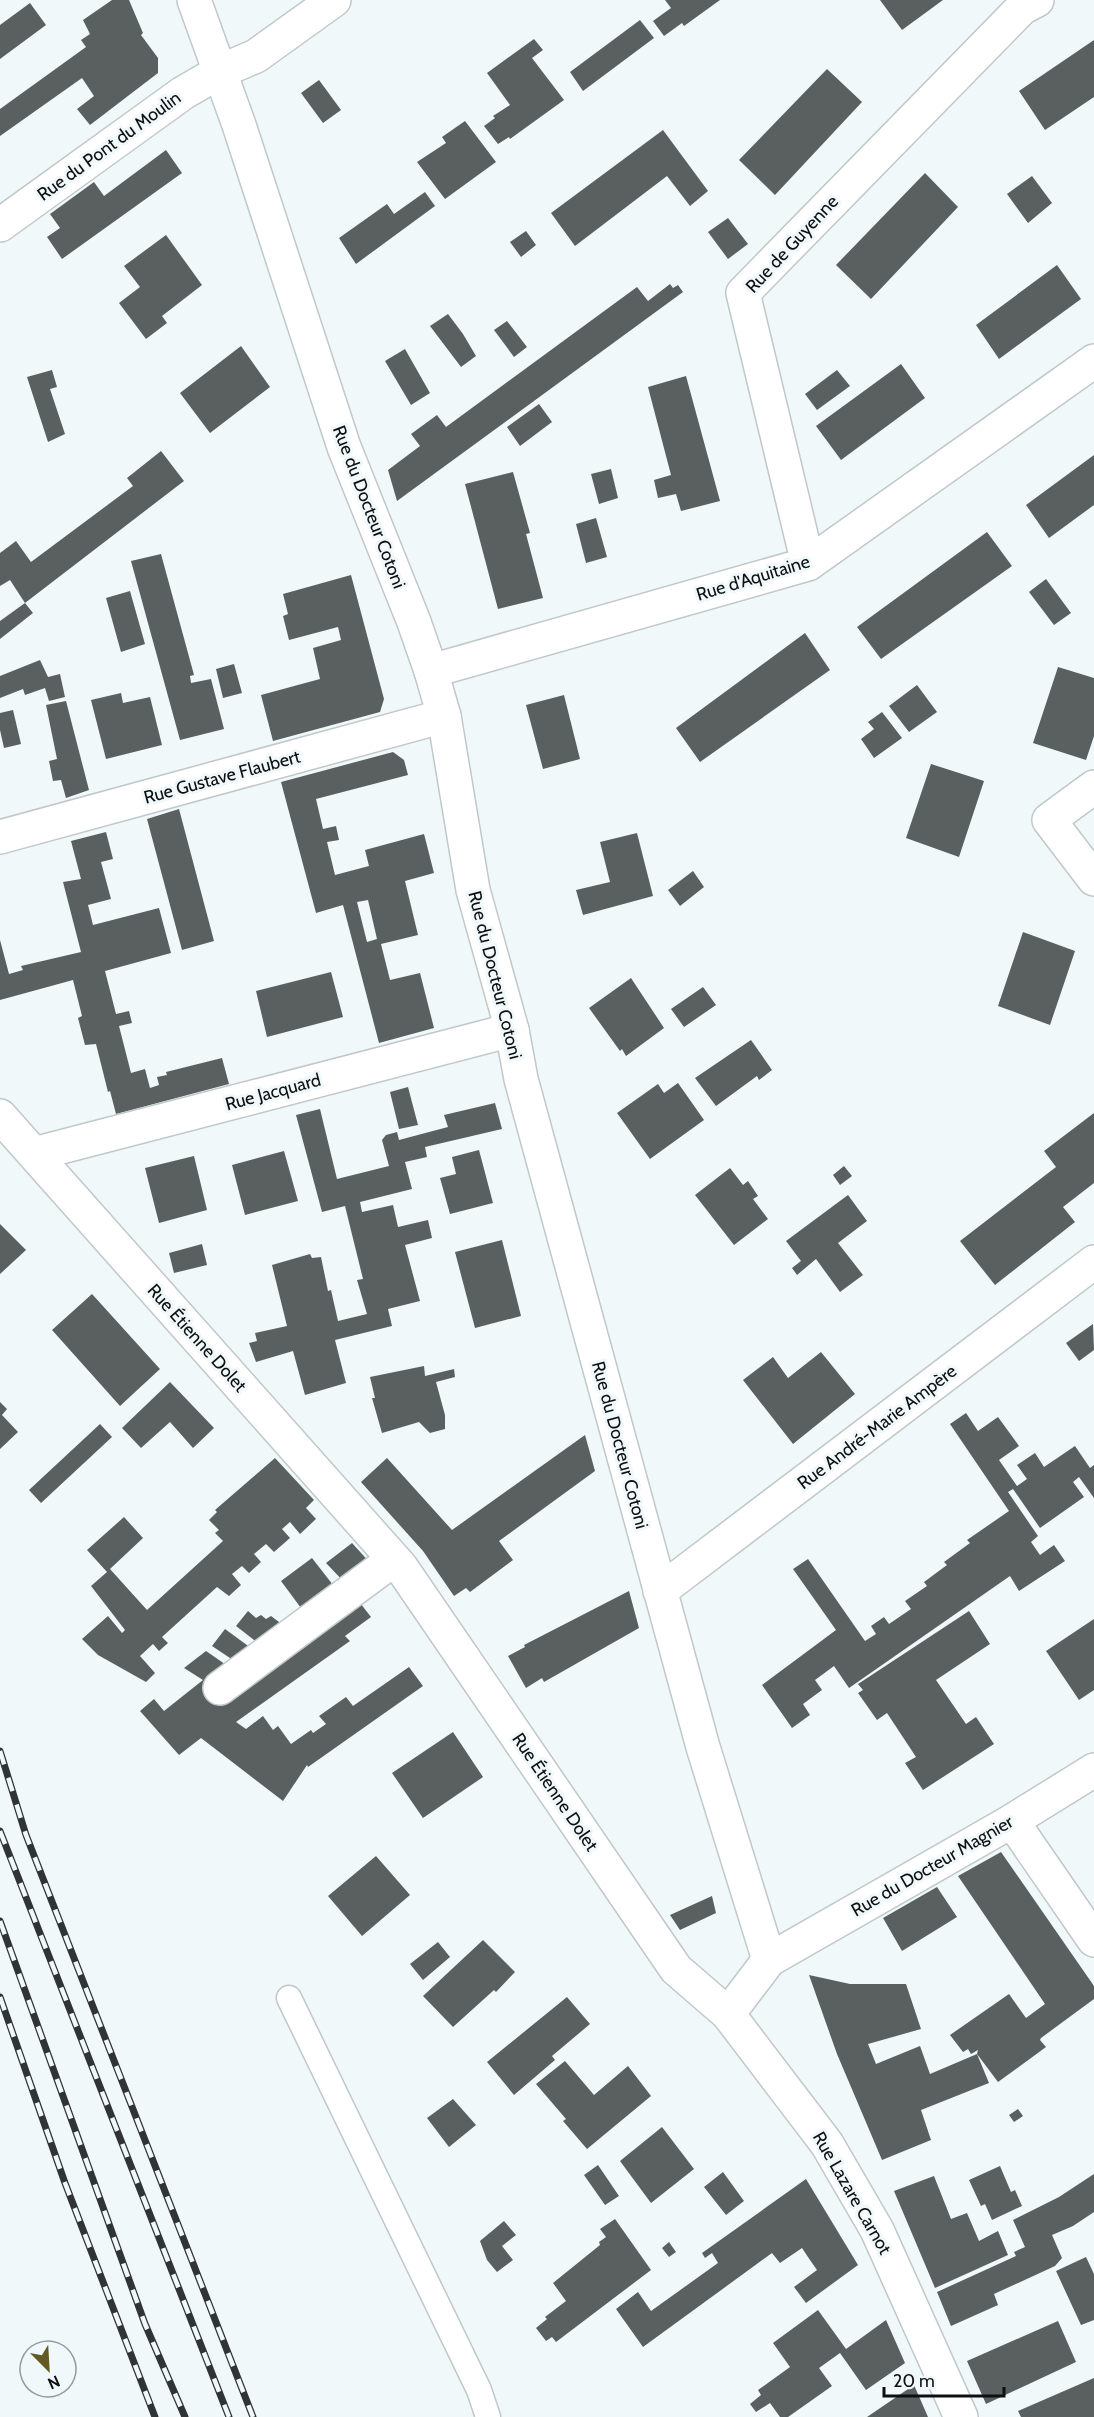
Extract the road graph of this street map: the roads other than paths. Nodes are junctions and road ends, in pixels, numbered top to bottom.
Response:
1 (194, 0) edge
2 (334, 0) edge
3 (1037, 0) edge
4 (221, 71) junction
5 (0, 225) edge
6 (1094, 361) edge
7 (808, 564) junction
8 (431, 671) junction
9 (444, 716) junction
10 (1094, 787) edge
11 (0, 837) edge
12 (1094, 879) edge
13 (512, 1030) junction
14 (0, 1116) edge
15 (34, 1154) junction
16 (1094, 1262) edge
17 (393, 1560) junction
18 (660, 1591) junction
19 (220, 1688) dead end
20 (1094, 1770) edge
21 (1012, 1821) junction
22 (1094, 1940) edge
23 (769, 1960) junction
24 (289, 1998) dead end
25 (728, 2014) junction
26 (488, 2417) edge
27 (960, 2417) edge

1 - 4 street, Rue du Docteur Cotoni
2 - 4 street, Rue du Pont du Moulin
3 - 7 street, Rue de Guyenne
4 - 5 street, Rue du Pont du Moulin
4 - 8 street, Rue du Docteur Cotoni
6 - 7 street, Rue d'Aquitaine
7 - 8 street, Rue d'Aquitaine
8 - 9 street, Rue du Docteur Cotoni
9 - 11 street, Rue Gustave Flaubert
9 - 13 street, Rue du Docteur Cotoni
10 - 12 street
13 - 15 street, Rue Jacquard
13 - 18 street, Rue du Docteur Cotoni
14 - 15 street, Rue Étienne Dolet
15 - 17 street, Rue Étienne Dolet
16 - 18 street, Rue André-Marie Ampère
17 - 19 street
17 - 25 street, Rue Étienne Dolet
18 - 23 street, Rue du Docteur Cotoni
20 - 21 street, Rue du Docteur Magnier
21 - 22 street
21 - 23 street, Rue du Docteur Magnier
23 - 25 street
24 - 26 lane
25 - 27 street, Rue Lazare Carnot

